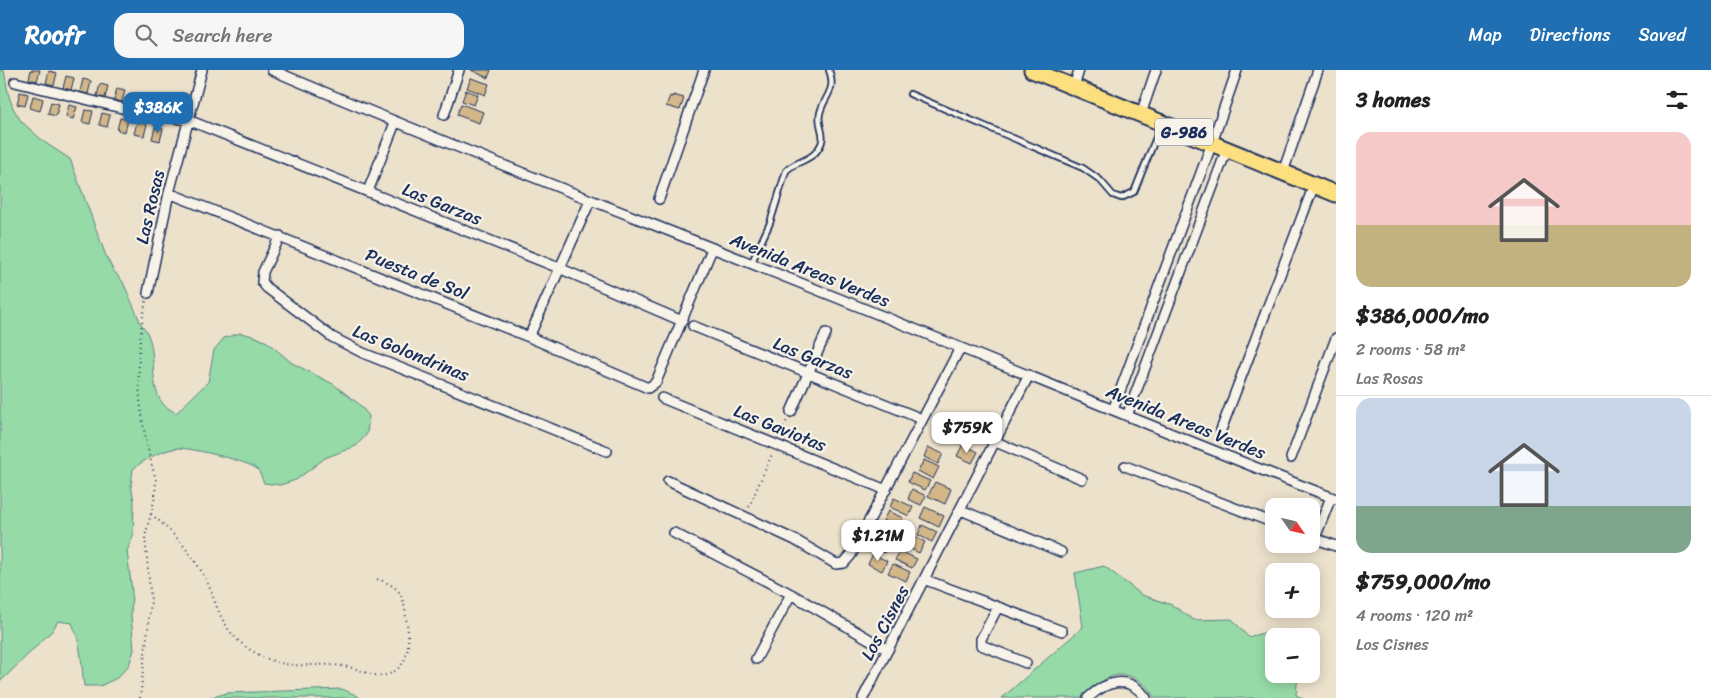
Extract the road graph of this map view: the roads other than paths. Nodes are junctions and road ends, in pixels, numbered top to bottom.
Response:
1 (202, 70) edge
2 (272, 70) edge
3 (460, 70) edge
4 (704, 70) edge
5 (829, 70) edge
6 (1032, 70) edge
7 (1080, 70) edge
8 (1156, 70) edge
9 (1237, 70) edge
10 (1318, 70) edge
11 (15, 82) dead end
12 (1074, 87) junction
13 (910, 94) dead end
14 (1141, 114) junction
15 (444, 115) dead end
16 (188, 120) junction
17 (396, 123) junction
18 (1162, 123) junction
19 (1212, 143) junction
20 (1227, 149) junction
21 (1283, 172) junction
22 (1314, 185) junction
23 (368, 191) junction
24 (169, 193) junction
25 (1336, 194) edge
26 (659, 199) dead end
27 (590, 201) junction
28 (280, 236) junction
29 (712, 249) junction
30 (751, 264) junction
31 (559, 268) junction
32 (148, 293) road end
33 (682, 321) junction
34 (692, 326) dead end
35 (826, 333) dead end
36 (529, 337) junction
37 (1336, 338) edge
38 (960, 348) junction
39 (808, 374) junction
40 (1029, 375) junction
41 (662, 398) dead end
42 (1113, 410) junction
43 (791, 412) road end
44 (1127, 416) junction
45 (922, 419) junction
46 (1221, 430) dead end
47 (996, 442) junction
48 (607, 451) dead end
49 (1291, 458) dead end
50 (1125, 466) dead end
51 (1082, 479) dead end
52 (668, 481) dead end
53 (886, 490) junction
54 (1334, 498) edge
55 (961, 510) junction
56 (1265, 520) edge
57 (1320, 525) edge
58 (674, 533) dead end
59 (1320, 540) edge
60 (1336, 546) edge
61 (1061, 552) dead end
62 (926, 580) junction
63 (791, 594) junction
64 (998, 607) junction
65 (1062, 632) dead end
66 (888, 650) junction
67 (756, 659) dead end
68 (1026, 663) dead end
69 (864, 698) edge
70 (1088, 698) edge
71 (1146, 698) edge

1 - 16 street, Las Rosas
2 - 17 street, Avenida Areas Verdes
3 - 15 street
4 - 26 street
5 - 30 lane
6 - 12 main road, G-986
7 - 12 street
8 - 14 street
9 - 19 street
10 - 21 street
11 - 16 street, Las Garzas
12 - 14 main road, G-986
13 - 18 lane
14 - 18 main road, G-986
16 - 23 street, Las Garzas
16 - 24 street, Las Rosas
17 - 23 street
17 - 27 street, Avenida Areas Verdes
18 - 19 main road, G-986
19 - 20 main road, G-986
19 - 42 street
20 - 21 main road, G-986
20 - 44 street
21 - 22 main road, G-986
22 - 25 main road, G-986
22 - 46 street
23 - 31 street, Las Garzas
24 - 28 street, Puesta de Sol
24 - 32 street, Las Rosas
27 - 29 street, Avenida Areas Verdes
27 - 31 street
28 - 36 street, Puesta de Sol
28 - 48 street, Las Golondrinas
29 - 30 street, Avenida Areas Verdes
29 - 33 street
30 - 38 street, Avenida Areas Verdes
31 - 33 street, Las Garzas
31 - 36 street
33 - 36 street, Puesta de Sol
34 - 39 street, Las Garzas
35 - 39 street
37 - 49 street
38 - 40 street, Avenida Areas Verdes
38 - 45 street
39 - 43 street
39 - 45 street, Las Garzas
40 - 42 street, Avenida Areas Verdes
40 - 47 street, Los Cisnes
41 - 53 street, Las Gaviotas
42 - 44 street, Avenida Areas Verdes
44 - 54 street, Avenida Areas Verdes
45 - 53 street
47 - 51 street
47 - 55 street, Los Cisnes
50 - 56 street
52 - 53 street
54 - 57 street
55 - 61 street
55 - 62 street, Los Cisnes
58 - 63 street
59 - 60 street
62 - 64 street
62 - 66 street, Los Cisnes
63 - 66 street
63 - 67 street
64 - 65 street
64 - 68 street
66 - 69 street, Los Cisnes
70 - 71 street

